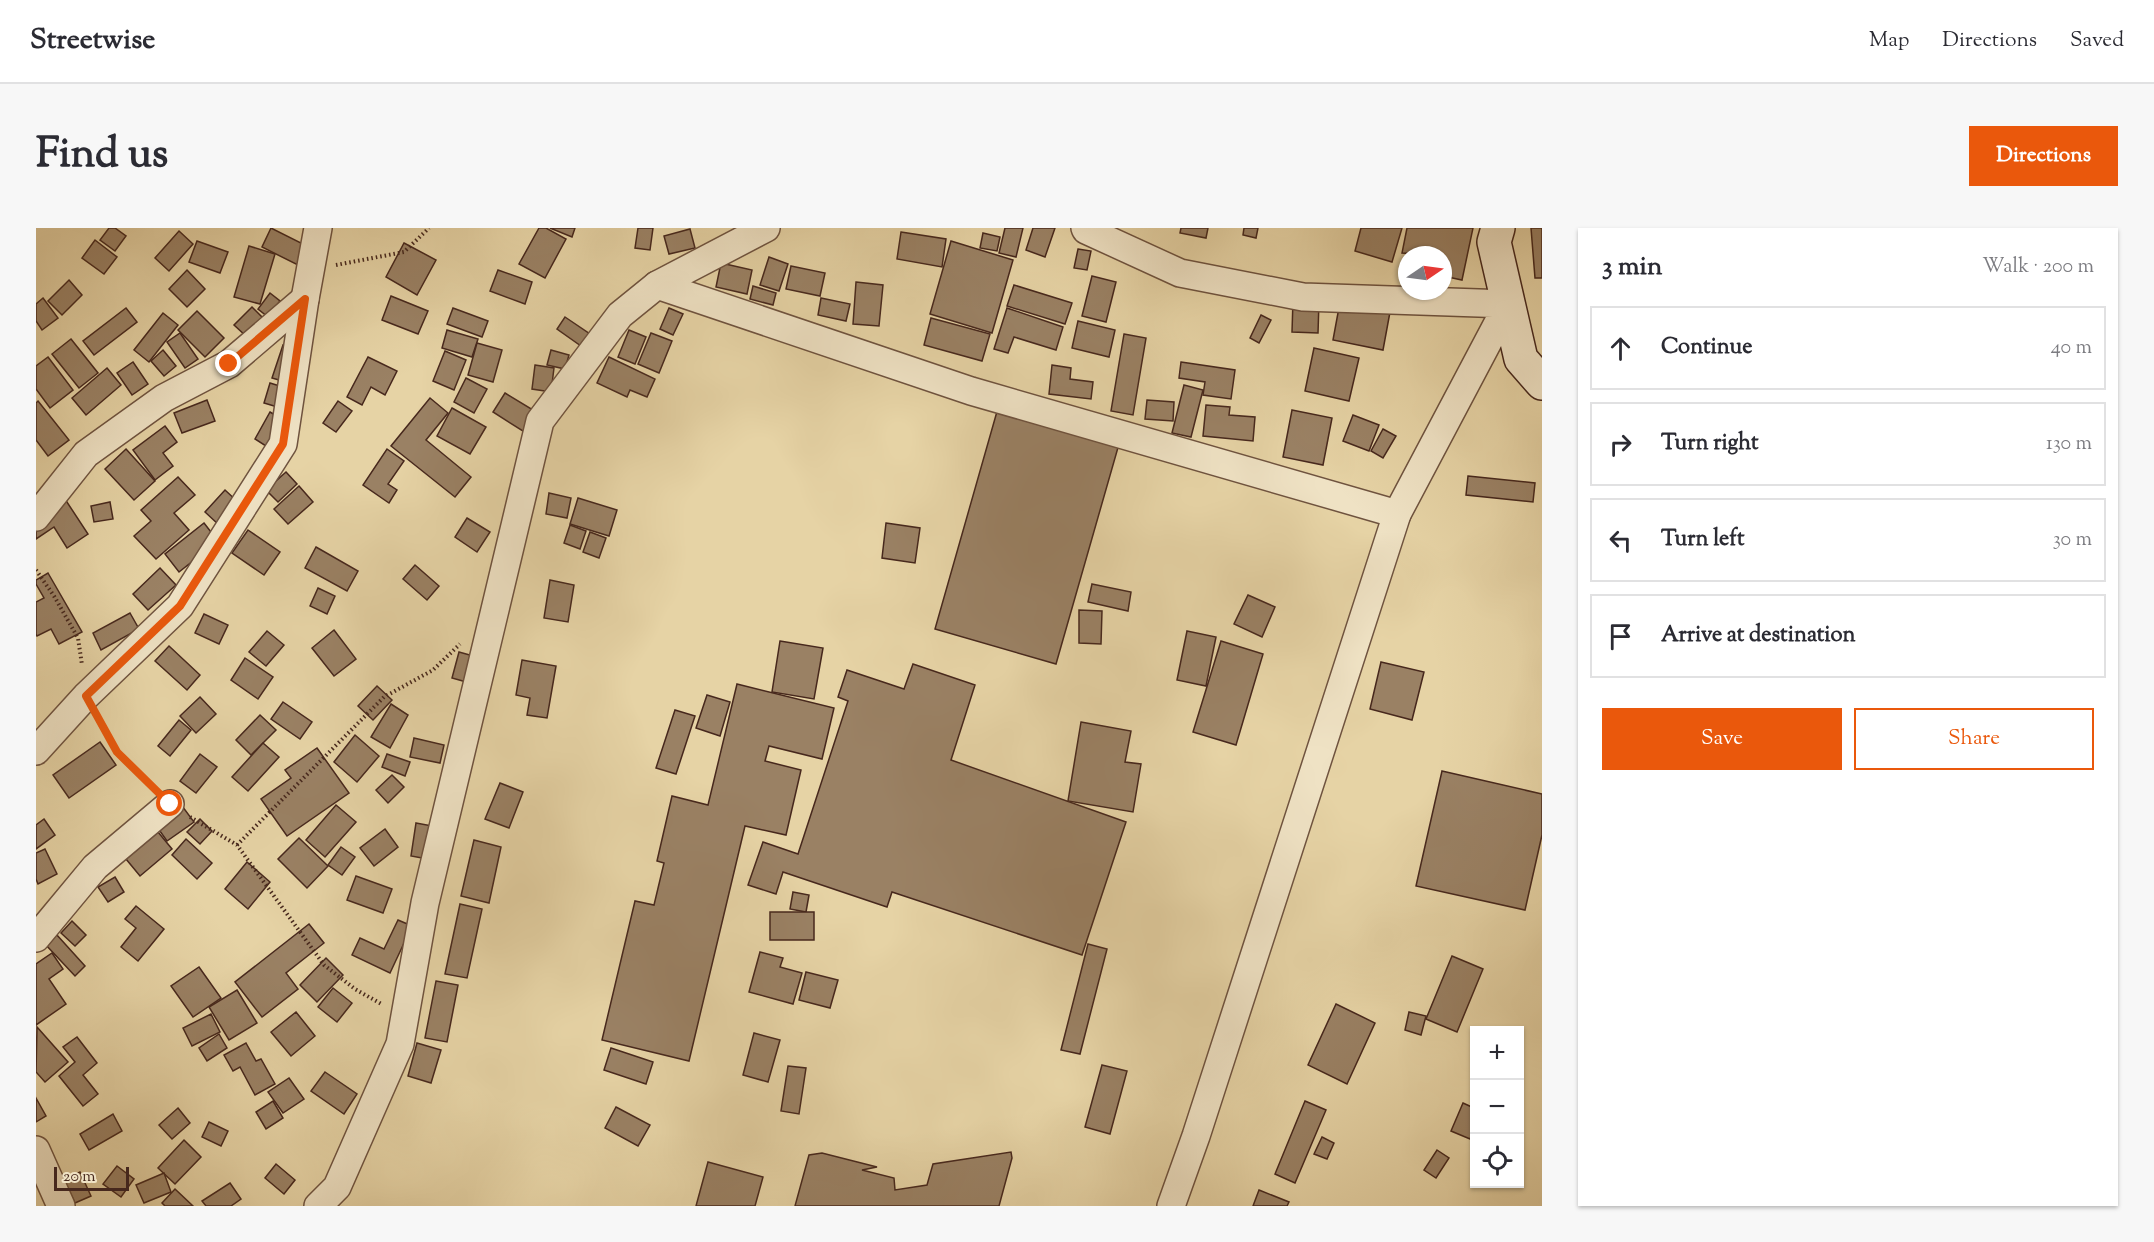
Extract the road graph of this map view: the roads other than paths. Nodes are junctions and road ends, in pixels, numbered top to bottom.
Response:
1 (318, 228) edge
2 (766, 228) edge
3 (1085, 228) edge
4 (1498, 228) edge
5 (657, 285) junction
6 (305, 299) junction
7 (1508, 304) junction
8 (1542, 383) edge
9 (1397, 514) junction
10 (36, 517) edge
11 (36, 751) edge
12 (170, 804) road end
13 (36, 938) edge
14 (36, 1150) edge
15 (61, 1206) edge
16 (318, 1206) edge
17 (1171, 1206) edge

1 - 6 street
2 - 5 street
3 - 7 street
4 - 7 street
5 - 9 street
5 - 16 street
6 - 10 street
6 - 11 street
7 - 8 street
7 - 9 street
9 - 17 street
12 - 13 street
14 - 15 street

